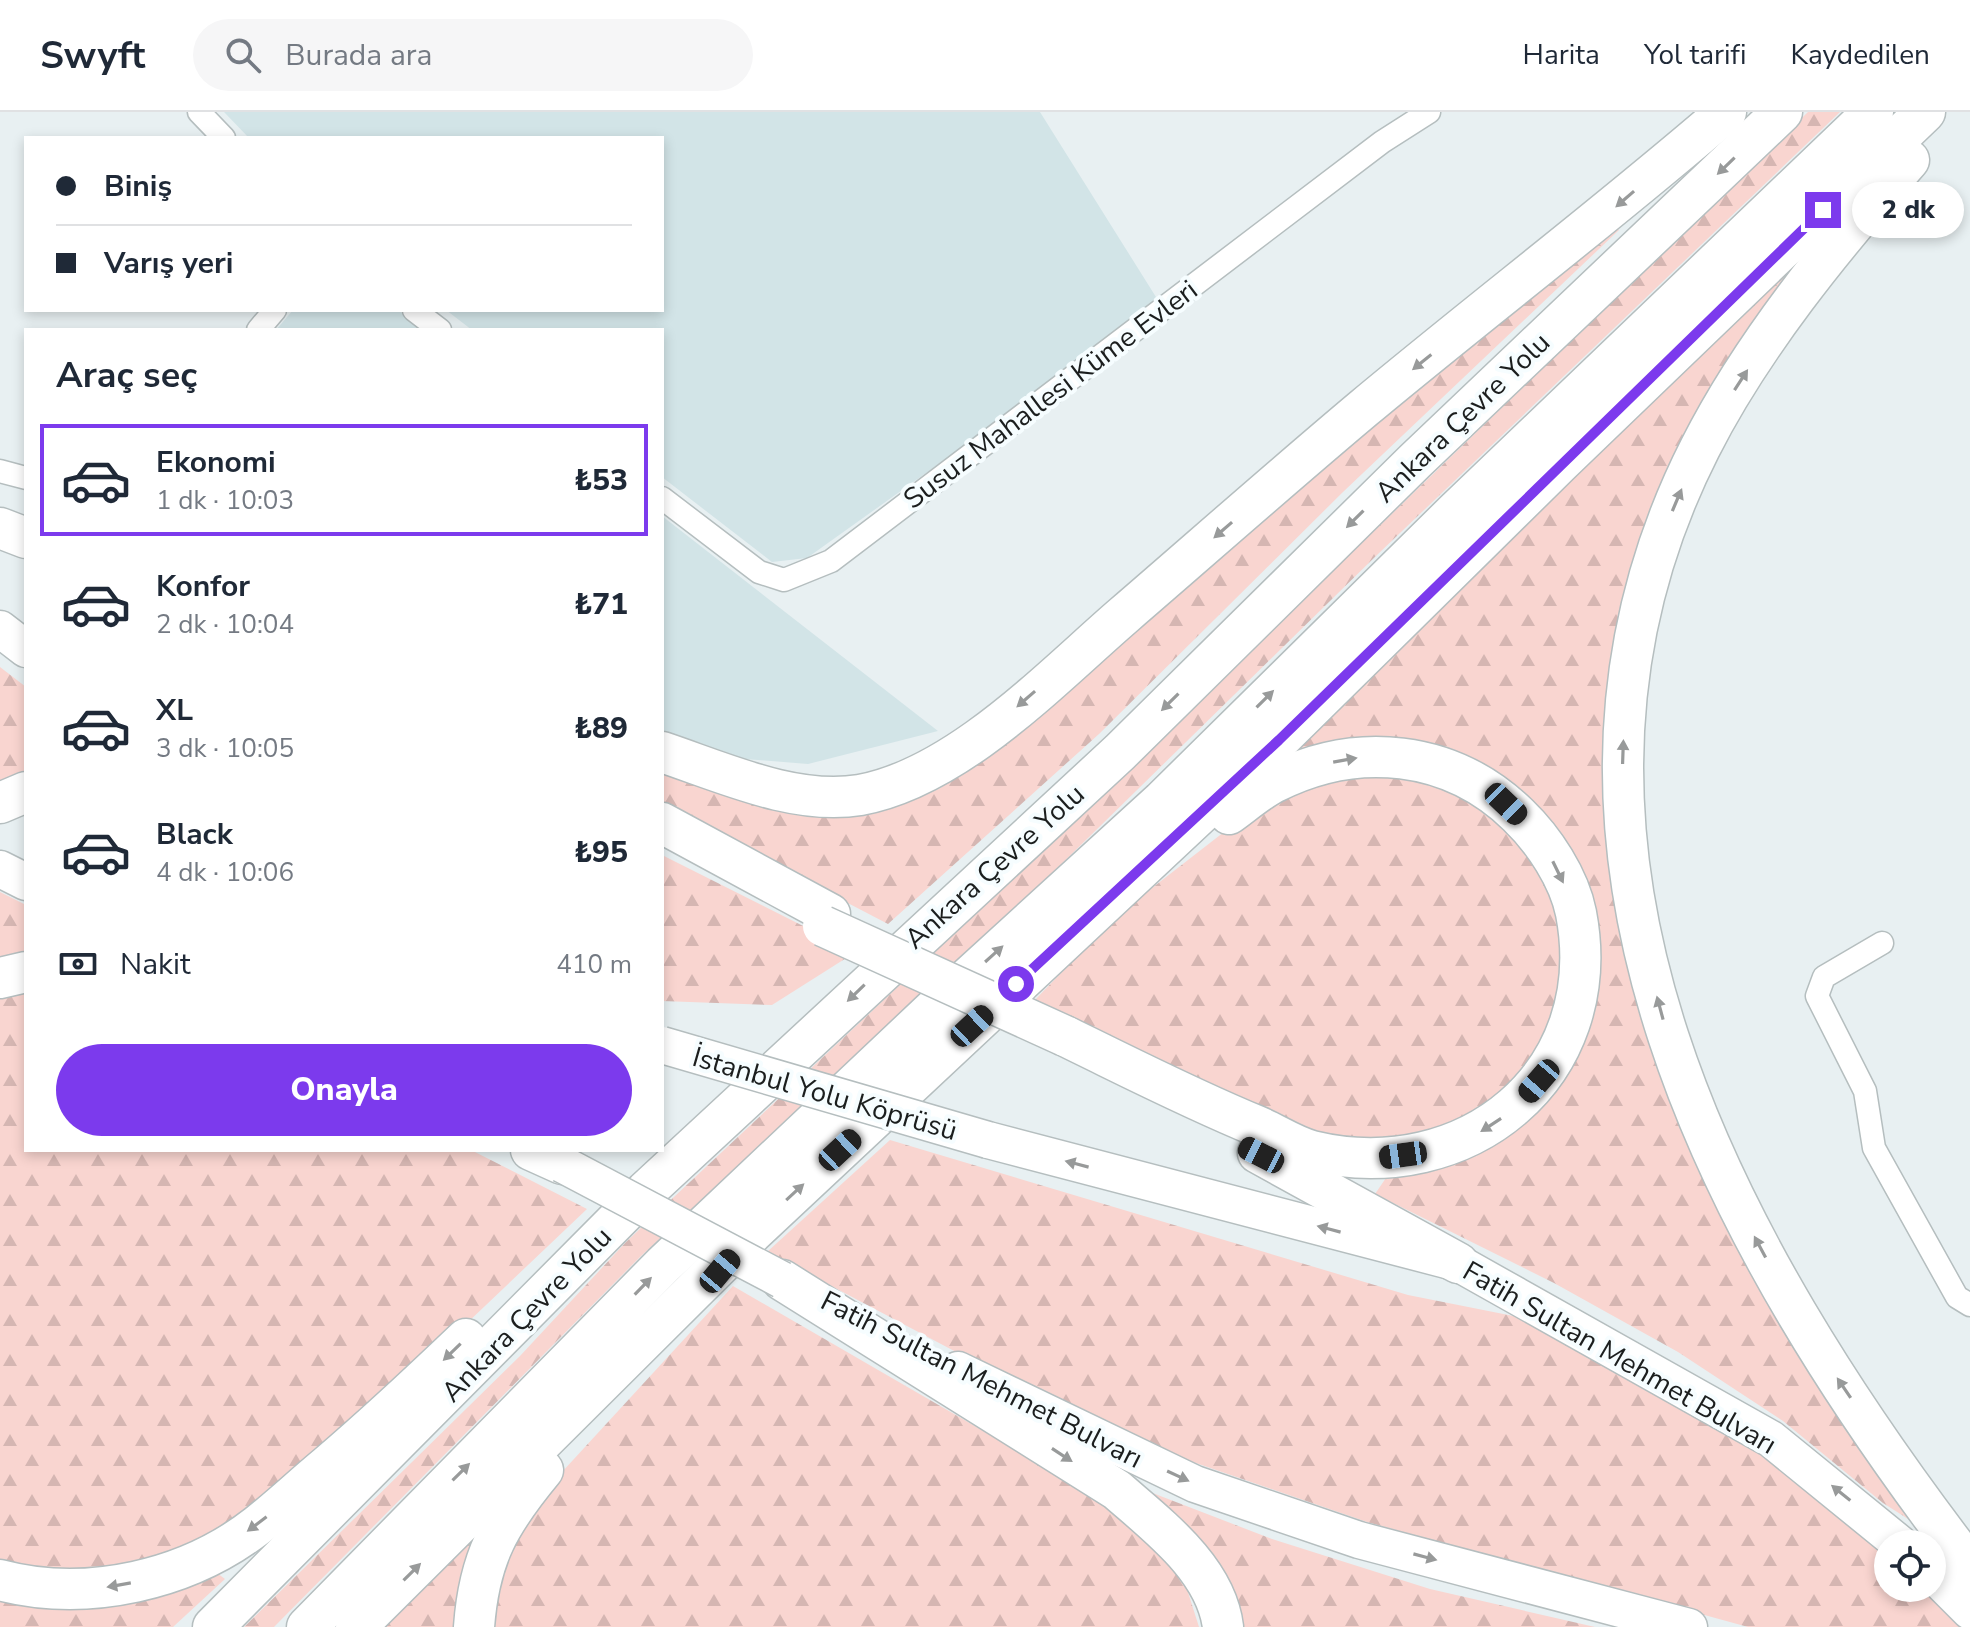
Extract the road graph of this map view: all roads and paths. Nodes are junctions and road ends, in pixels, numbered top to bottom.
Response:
1 (199, 112) edge
2 (1429, 112) edge
3 (1726, 112) edge
4 (1782, 112) edge
5 (1873, 112) edge
6 (1925, 112) edge
7 (1951, 112) edge
8 (222, 136) edge
9 (273, 312) edge
10 (417, 312) edge
11 (260, 328) edge
12 (437, 328) edge
13 (0, 471) edge
14 (24, 477) edge
15 (664, 500) edge
16 (0, 526) edge
17 (24, 530) edge
18 (24, 537) edge
19 (0, 629) edge
20 (24, 647) edge
21 (664, 753) edge
22 (24, 793) edge
23 (0, 803) edge
24 (664, 824) edge
25 (664, 843) edge
26 (0, 869) edge
27 (24, 881) edge
28 (826, 920) junction
29 (1882, 943) dead end
30 (24, 972) edge
31 (0, 978) edge
32 (1062, 1042) junction
33 (664, 1046) edge
34 (785, 1062) junction
35 (906, 1088) junction
36 (988, 1140) joint
37 (543, 1155) edge
38 (752, 1233) junction
39 (1458, 1263) junction
40 (782, 1280) junction
41 (1970, 1305) edge
42 (1883, 1530) edge
43 (1970, 1566) edge
44 (0, 1580) edge
45 (1946, 1587) edge
46 (1970, 1611) edge
47 (213, 1627) edge
48 (307, 1627) edge
49 (356, 1627) edge
50 (474, 1627) edge
51 (1223, 1627) edge
52 (1689, 1627) edge

1 - 8 street
2 - 15 street, Susuz Mahallesi Küme Evleri
3 -> 21 highway
4 -> 34 highway, Ankara Çevre Yolu
48 -> 5 highway
6 - 35 highway
43 -> 7 highway
9 - 11 street
10 - 12 street
13 - 14 street
16 - 17 highway
16 - 18 highway
19 - 20 highway
22 - 23 highway
24 - 28 highway
25 - 28 highway
26 - 27 highway
28 - 32 highway, bridge
29 - 41 street
30 - 31 highway
35 -> 32 highway
32 - 39 highway
33 - 36 highway, İstanbul Yolu Köprüsü, bridge
34 -> 44 highway
34 - 47 highway, Ankara Çevre Yolu
38 -> 35 highway
39 -> 36 highway, Fatih Sultan Mehmet Bulvarı
37 - 40 highway, bridge
49 -> 38 highway
38 - 50 highway
42 -> 39 highway, Fatih Sultan Mehmet Bulvarı
40 -> 51 highway
40 -> 52 highway, Fatih Sultan Mehmet Bulvarı
45 - 46 highway

